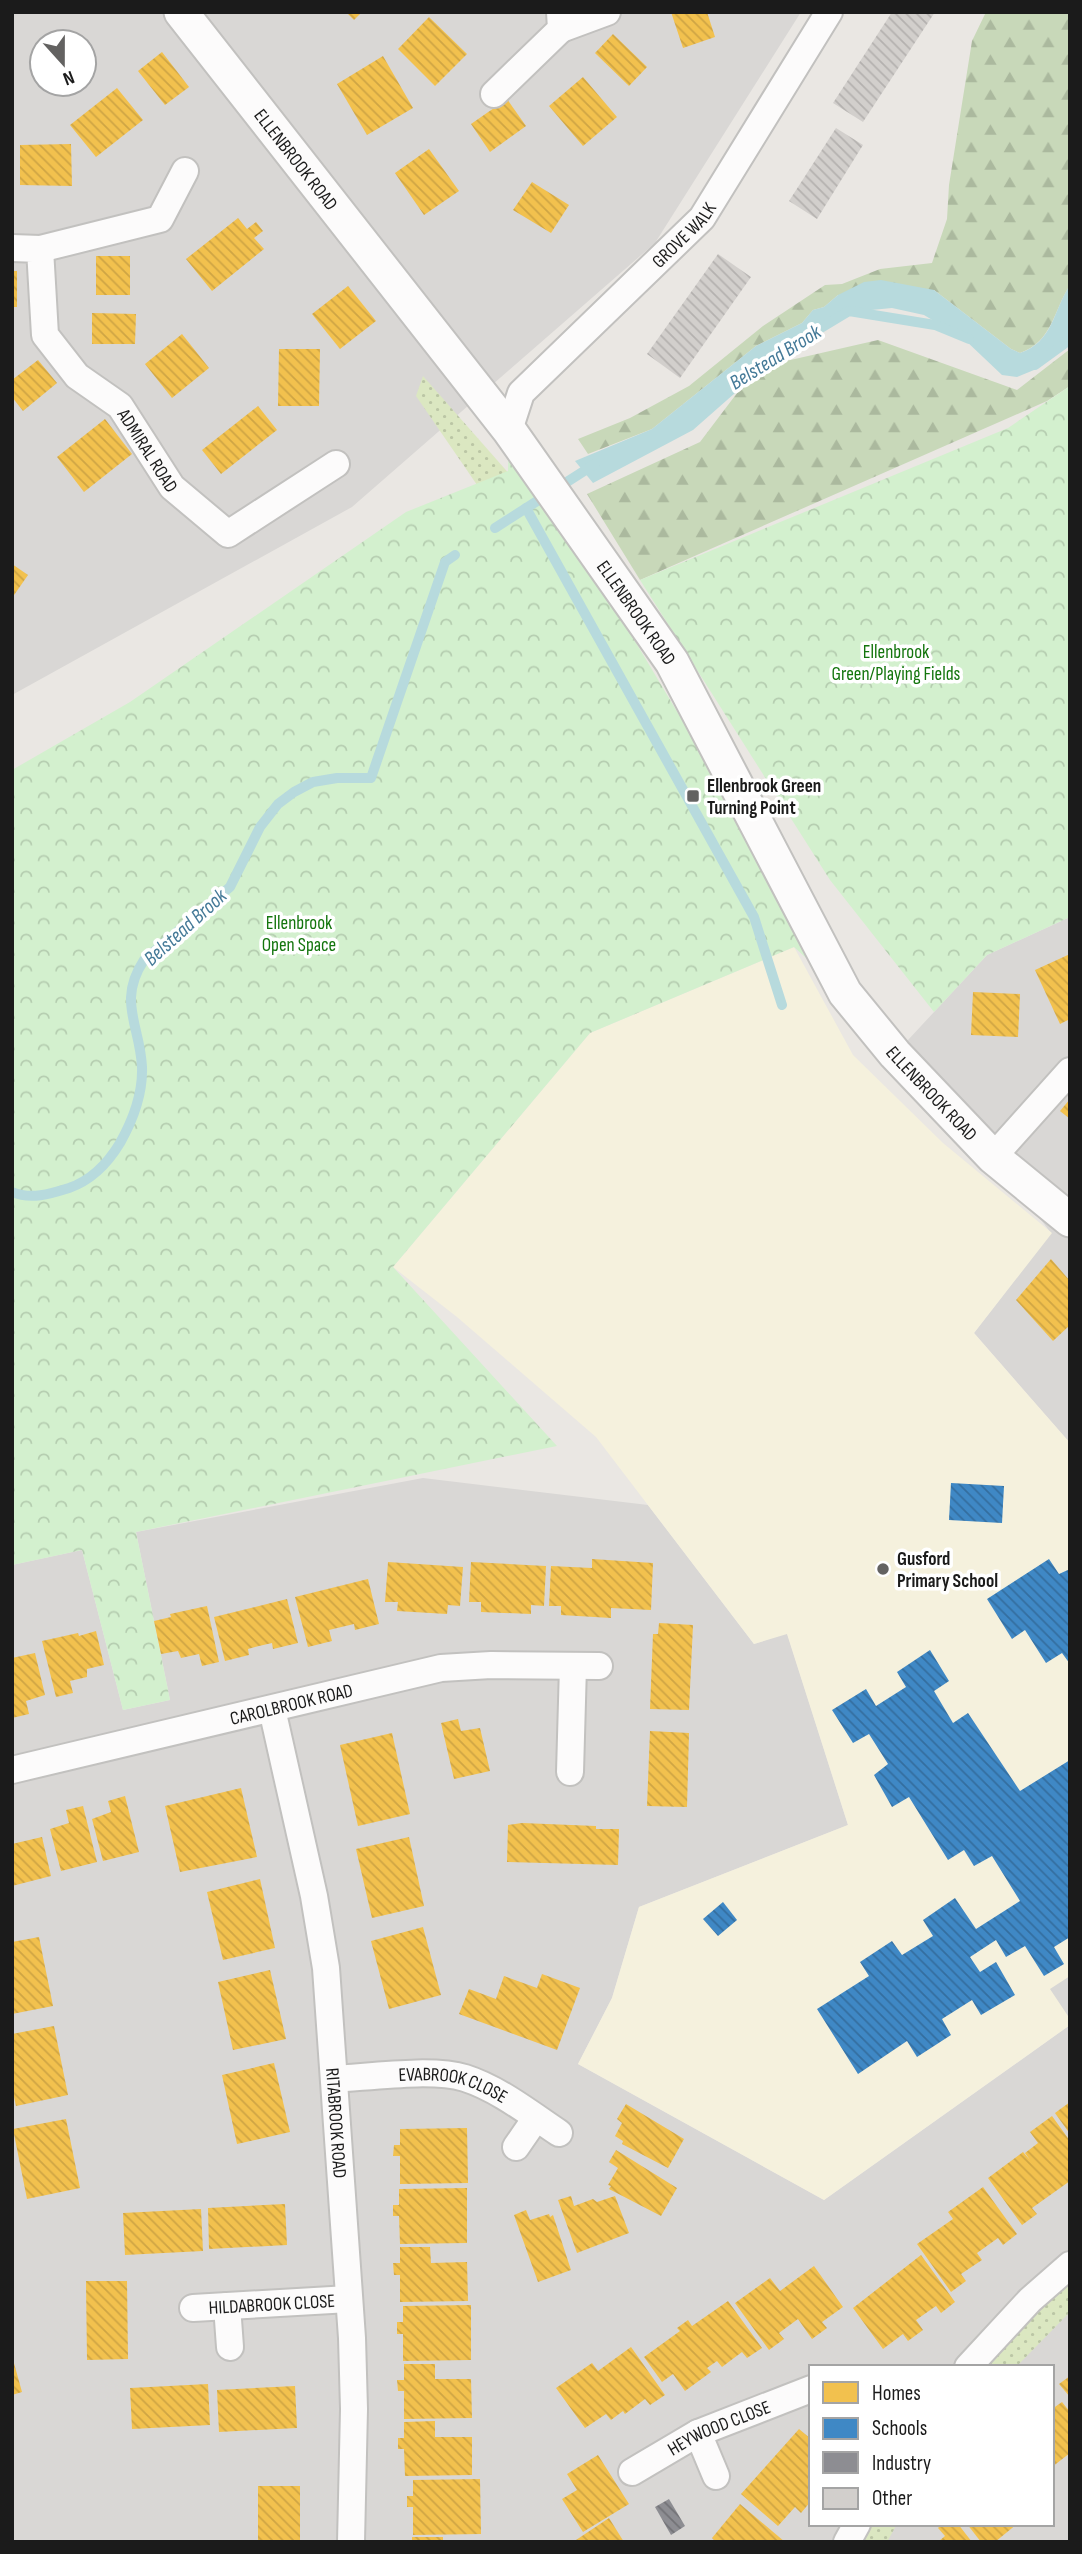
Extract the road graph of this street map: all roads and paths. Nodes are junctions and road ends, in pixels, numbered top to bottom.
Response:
1 (181, 12) edge
2 (607, 12) edge
3 (829, 12) edge
4 (561, 21) edge
5 (494, 94) dead end
6 (185, 171) dead end
7 (12, 248) edge
8 (40, 249) junction
9 (509, 430) junction
10 (336, 464) dead end
11 (1070, 1071) edge
12 (993, 1157) junction
13 (1070, 1220) edge
14 (272, 1709) junction
15 (12, 1770) edge
16 (570, 1772) dead end
17 (334, 2079) junction
18 (536, 2118) junction
19 (559, 2133) dead end
20 (516, 2147) dead end
21 (1070, 2265) edge
22 (349, 2299) junction
23 (227, 2306) junction
24 (193, 2308) dead end
25 (230, 2347) dead end
26 (970, 2365) edge
27 (809, 2390) edge
28 (698, 2434) junction
29 (632, 2472) dead end
30 (716, 2476) dead end
31 (856, 2526) edge
32 (351, 2542) edge
33 (847, 2542) edge

1 - 9 street, ELLENBROOK ROAD
2 - 4 street
3 - 9 street, GROVE WALK
4 - 5 street
6 - 8 street
7 - 8 street
8 - 10 street, ADMIRAL ROAD
9 - 12 street, ELLENBROOK ROAD
11 - 12 street
12 - 13 street, ELLENBROOK ROAD
14 - 15 street, CAROLBROOK ROAD
14 - 16 street, CAROLBROOK ROAD
14 - 17 street, RITABROOK ROAD
17 - 18 street, EVABROOK CLOSE
17 - 22 street, RITABROOK ROAD
18 - 19 street, EVABROOK CLOSE
18 - 20 street
21 - 26 street
22 - 23 street, HILDABROOK CLOSE
22 - 32 street, RITABROOK ROAD
23 - 24 street, HILDABROOK CLOSE
23 - 25 street
27 - 28 street, HEYWOOD CLOSE
28 - 29 street, HEYWOOD CLOSE
28 - 30 street
31 - 33 street

